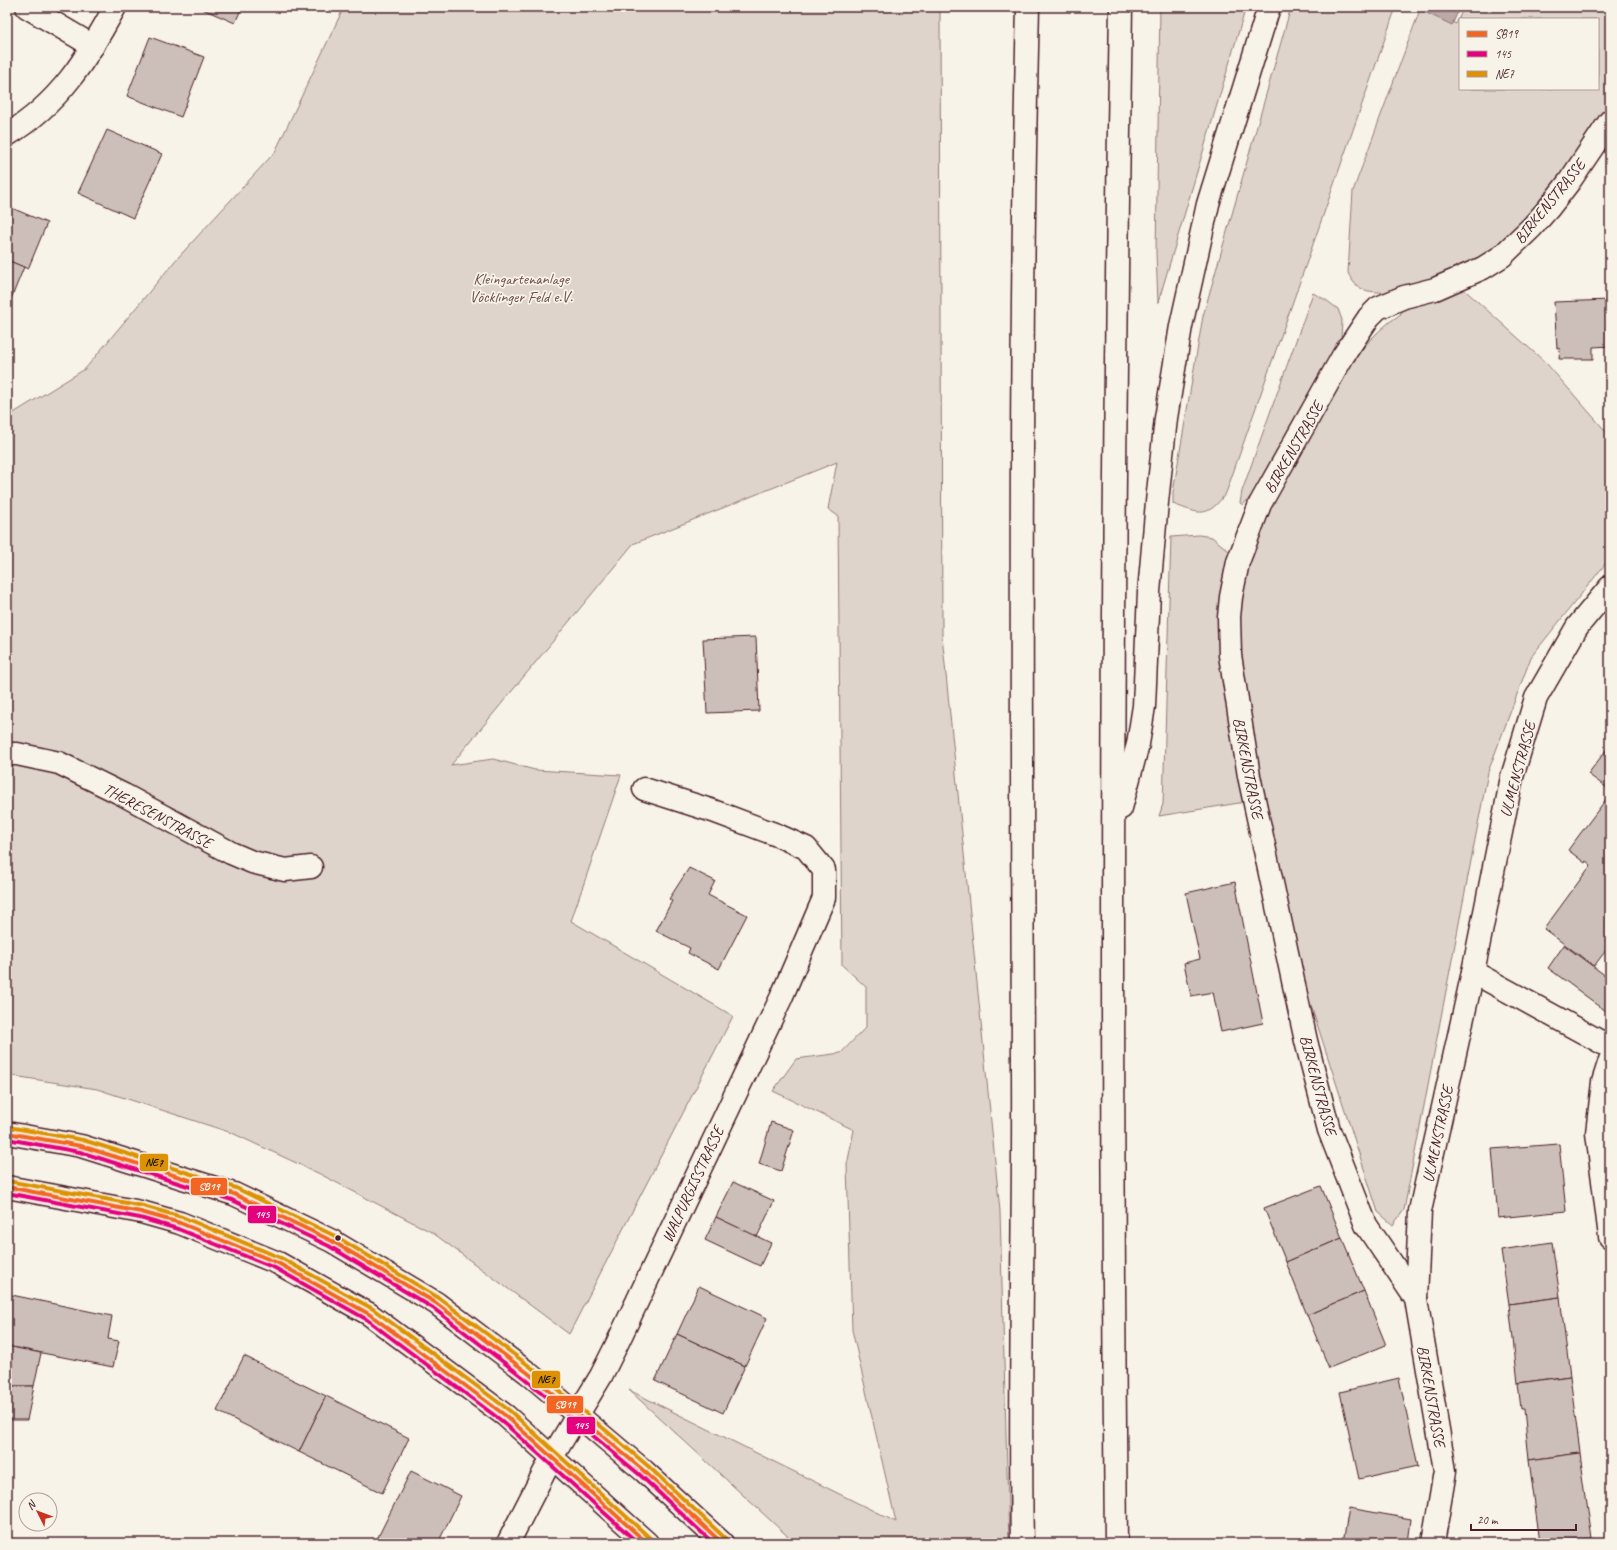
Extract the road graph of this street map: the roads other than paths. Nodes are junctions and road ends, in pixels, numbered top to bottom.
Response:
1 (28, 7) edge
2 (115, 7) edge
3 (1028, 7) edge
4 (1121, 7) edge
5 (1269, 7) edge
6 (93, 46) junction
7 (1610, 121) edge
8 (7, 135) edge
9 (1610, 587) edge
10 (7, 754) edge
11 (644, 789) dead end
12 (1113, 838) junction
13 (311, 867) dead end
14 (1473, 972) junction
15 (1610, 1047) edge
16 (1610, 1060) edge
17 (7, 1133) edge
18 (7, 1187) edge
19 (1610, 1237) edge
20 (1416, 1299) junction
21 (578, 1414) junction
22 (552, 1457) junction
23 (508, 1543) edge
24 (647, 1543) edge
25 (722, 1543) edge
26 (1022, 1543) edge
27 (1116, 1543) edge
28 (1433, 1543) edge

1 - 6 main road
2 - 6 main road
3 - 26 main road
4 - 12 main road
5 - 12 main road
6 - 8 main road
7 - 20 main road, BIRKENSTRASSE
9 - 14 main road, ULMENSTRASSE
10 - 13 main road, THERESENSTRASSE
11 - 21 main road, WALPURGISSTRASSE
12 - 27 main road
14 - 15 main road
14 - 20 main road, ULMENSTRASSE
16 - 19 main road
17 - 21 main road
18 - 22 main road
20 - 28 main road, BIRKENSTRASSE
21 - 22 main road, WALPURGISSTRASSE
21 - 25 main road
22 - 23 main road, WALPURGISSTRASSE
22 - 24 main road

